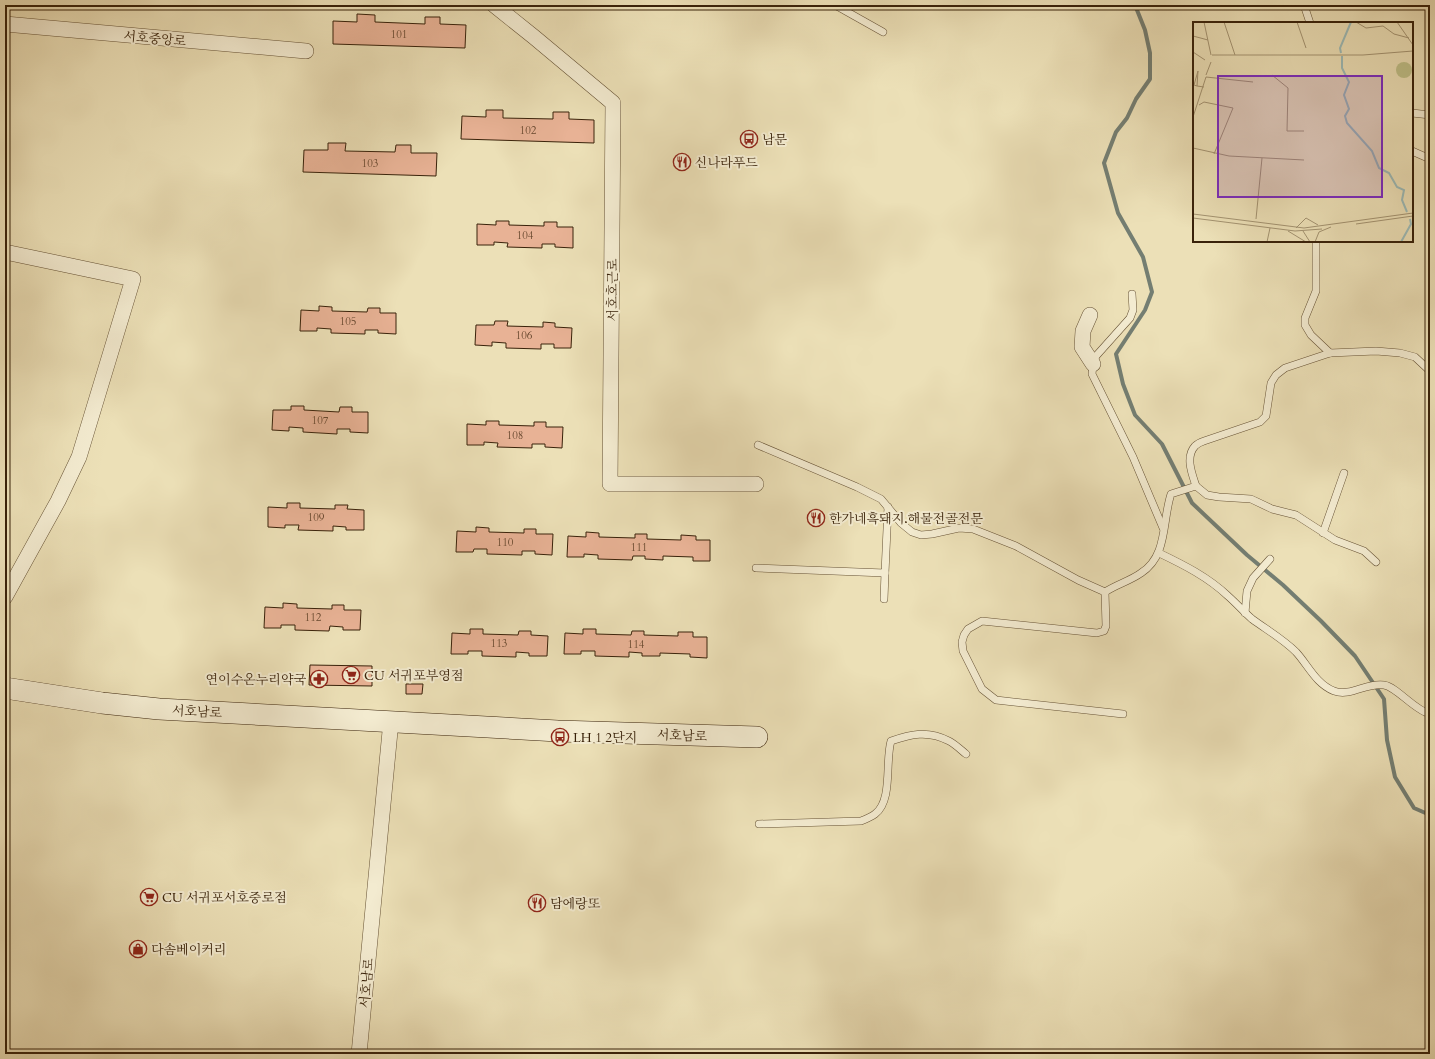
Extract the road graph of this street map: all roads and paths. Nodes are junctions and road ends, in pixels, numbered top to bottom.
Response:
1 (494, 5) edge
2 (835, 5) edge
3 (1304, 5) edge
4 (1310, 22) edge
5 (5, 24) edge
6 (883, 32) dead end
7 (306, 52) dead end
8 (1413, 114) edge
9 (1430, 115) edge
10 (1413, 151) edge
11 (1430, 159) edge
12 (1316, 242) edge
13 (5, 252) edge
14 (1132, 294) dead end
15 (1090, 315) dead end
16 (1330, 353) junction
17 (1093, 364) junction
18 (1430, 371) edge
19 (758, 445) dead end
20 (1344, 473) dead end
21 (756, 484) dead end
22 (1195, 486) junction
23 (888, 507) junction
24 (1164, 530) junction
25 (1323, 533) junction
26 (1159, 553) junction
27 (1270, 559) dead end
28 (1376, 562) dead end
29 (756, 568) dead end
30 (885, 573) junction
31 (1105, 592) junction
32 (5, 597) edge
33 (884, 599) dead end
34 (1245, 613) junction
35 (5, 688) edge
36 (1123, 714) dead end
37 (1430, 714) edge
38 (391, 721) junction
39 (757, 737) dead end
40 (966, 754) dead end
41 (759, 824) dead end
42 (359, 1054) edge

1 - 21 street, 서호호근로
2 - 6 lane
3 - 4 lane
5 - 7 street, 서호중앙로
8 - 9 lane
10 - 11 lane
12 - 16 lane
13 - 32 street
14 - 17 lane
15 - 17 street
16 - 18 lane
16 - 22 lane
17 - 24 lane
19 - 23 lane
20 - 25 lane
22 - 24 lane
22 - 25 lane
23 - 30 lane
23 - 31 lane
24 - 26 lane
25 - 28 lane
26 - 31 lane
26 - 34 lane
27 - 34 lane
29 - 30 lane
30 - 33 lane
31 - 36 lane
34 - 37 lane
35 - 38 main road, 서호남로
38 - 39 main road, 서호남로
38 - 42 street, 서호남로
40 - 41 lane

